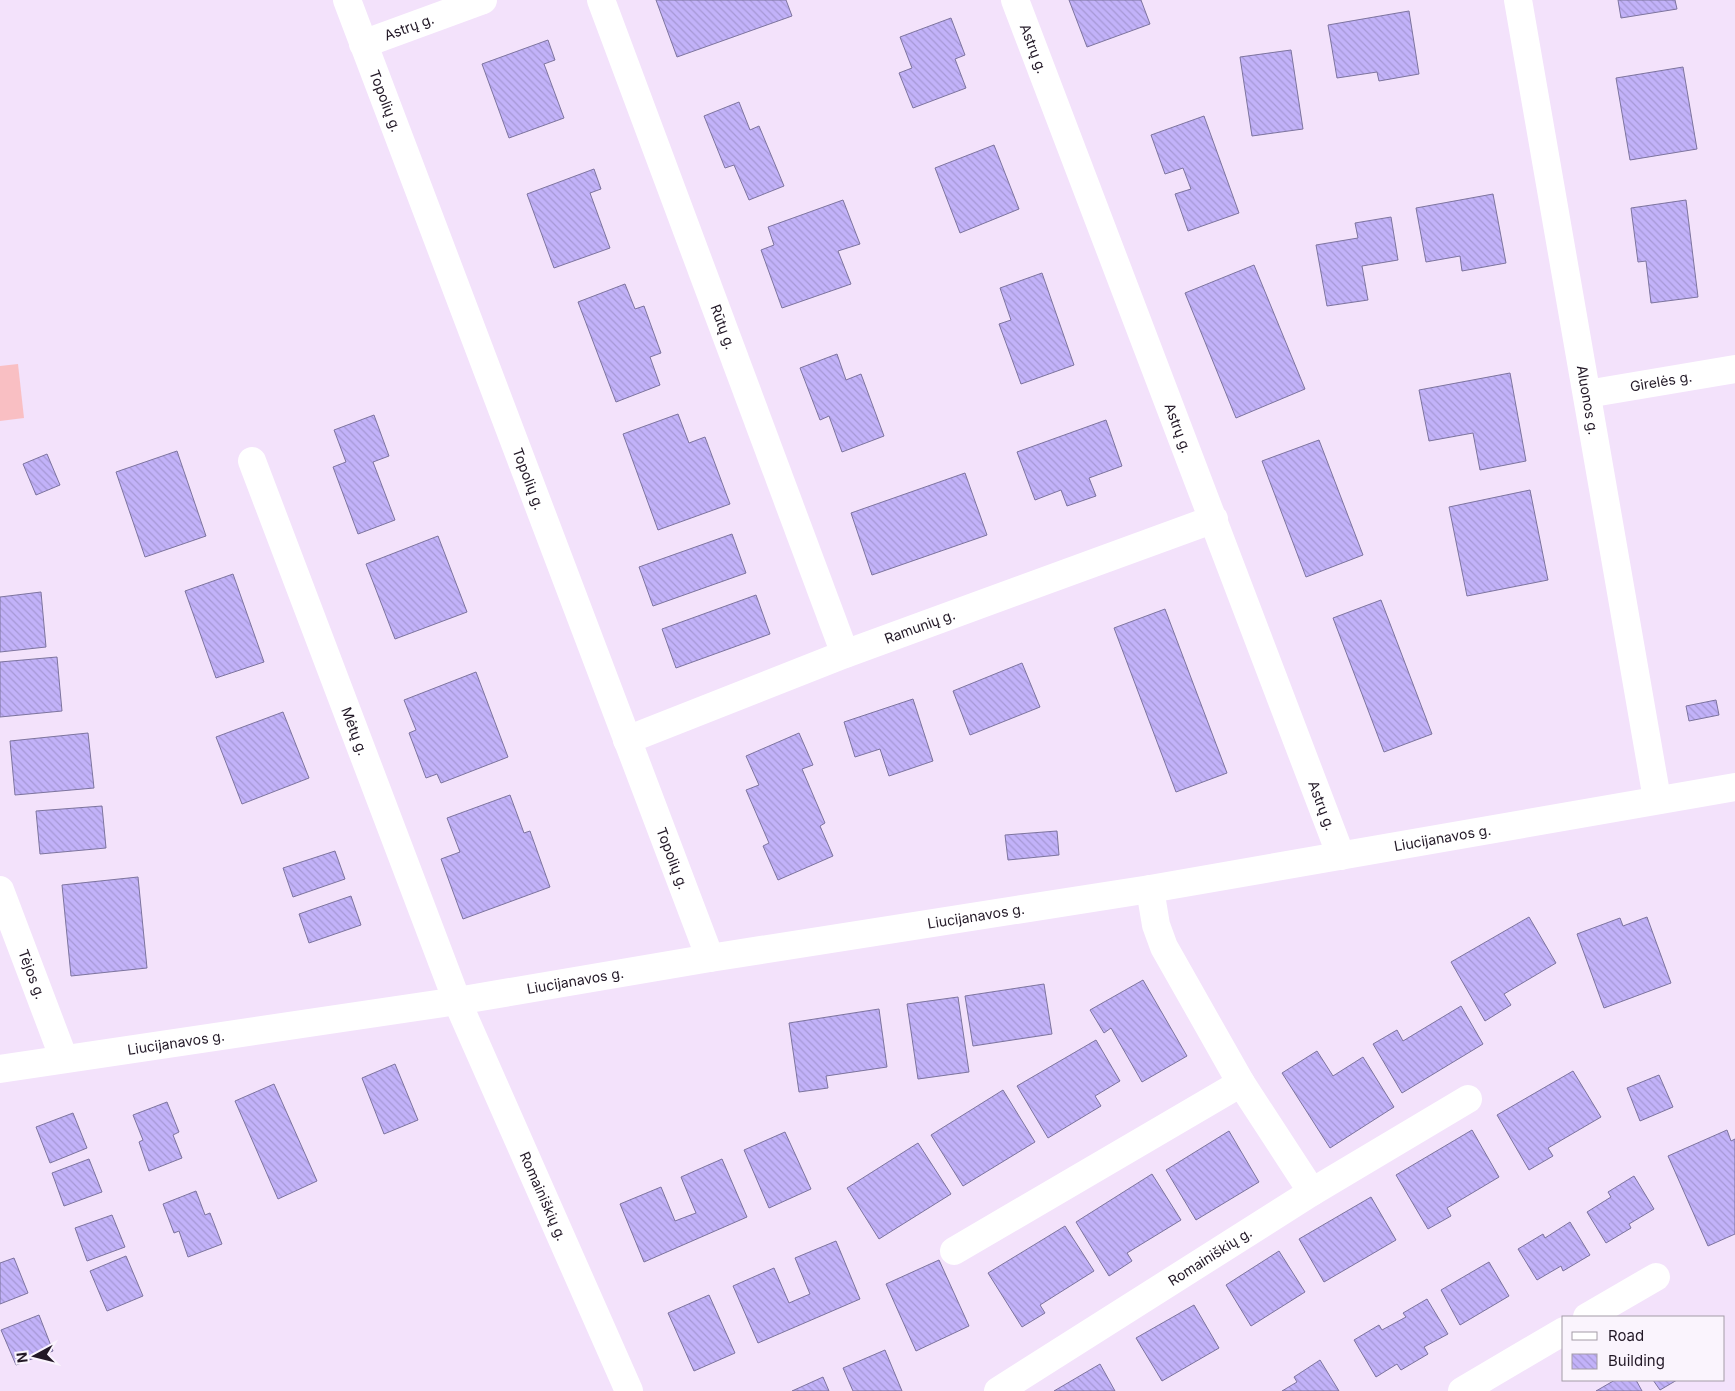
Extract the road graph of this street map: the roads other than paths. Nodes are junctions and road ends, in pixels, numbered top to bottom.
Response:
1 (347, 0) edge
2 (483, 0) edge
3 (601, 0) edge
4 (1015, 0) edge
5 (1518, 0) edge
6 (363, 44) junction
7 (1735, 369) edge
8 (1587, 394) junction
9 (252, 461) dead end
10 (1214, 519) junction
11 (845, 654) junction
12 (627, 740) junction
13 (1735, 787) edge
14 (1657, 799) junction
15 (1341, 856) junction
16 (1150, 889) junction
17 (0, 890) edge
18 (710, 958) junction
19 (456, 1001) junction
20 (64, 1059) junction
21 (0, 1069) edge
22 (1241, 1083) junction
23 (1468, 1100) dead end
24 (1312, 1192) junction
25 (954, 1251) dead end
26 (1656, 1277) dead end
27 (1589, 1316) edge
28 (1562, 1332) edge
29 (629, 1391) edge
30 (998, 1391) edge
31 (1462, 1391) edge

1 - 6 street, Topolių g.
2 - 6 street, Astrų g.
3 - 11 street, Rūtų g.
4 - 10 street, Astrų g.
5 - 8 street, Aluonos g.
6 - 12 street, Topolių g.
7 - 8 street, Girelės g.
8 - 14 street, Aluonos g.
9 - 19 street, Mėtų g.
10 - 11 street, Ramunių g.
10 - 15 street, Astrų g.
11 - 12 street, Ramunių g.
12 - 18 street, Topolių g.
13 - 14 street, Liucijanavos g.
14 - 15 street, Liucijanavos g.
15 - 16 street, Liucijanavos g.
16 - 18 street, Liucijanavos g.
16 - 22 street
17 - 20 street, Tėjos g.
18 - 19 street, Liucijanavos g.
19 - 20 street, Liucijanavos g.
19 - 29 street, Romainiškių g.
20 - 21 street, Liucijanavos g.
22 - 24 street
22 - 25 street
23 - 24 street, Romainiškių g.
24 - 30 street, Romainiškių g.
26 - 27 street
28 - 31 street

